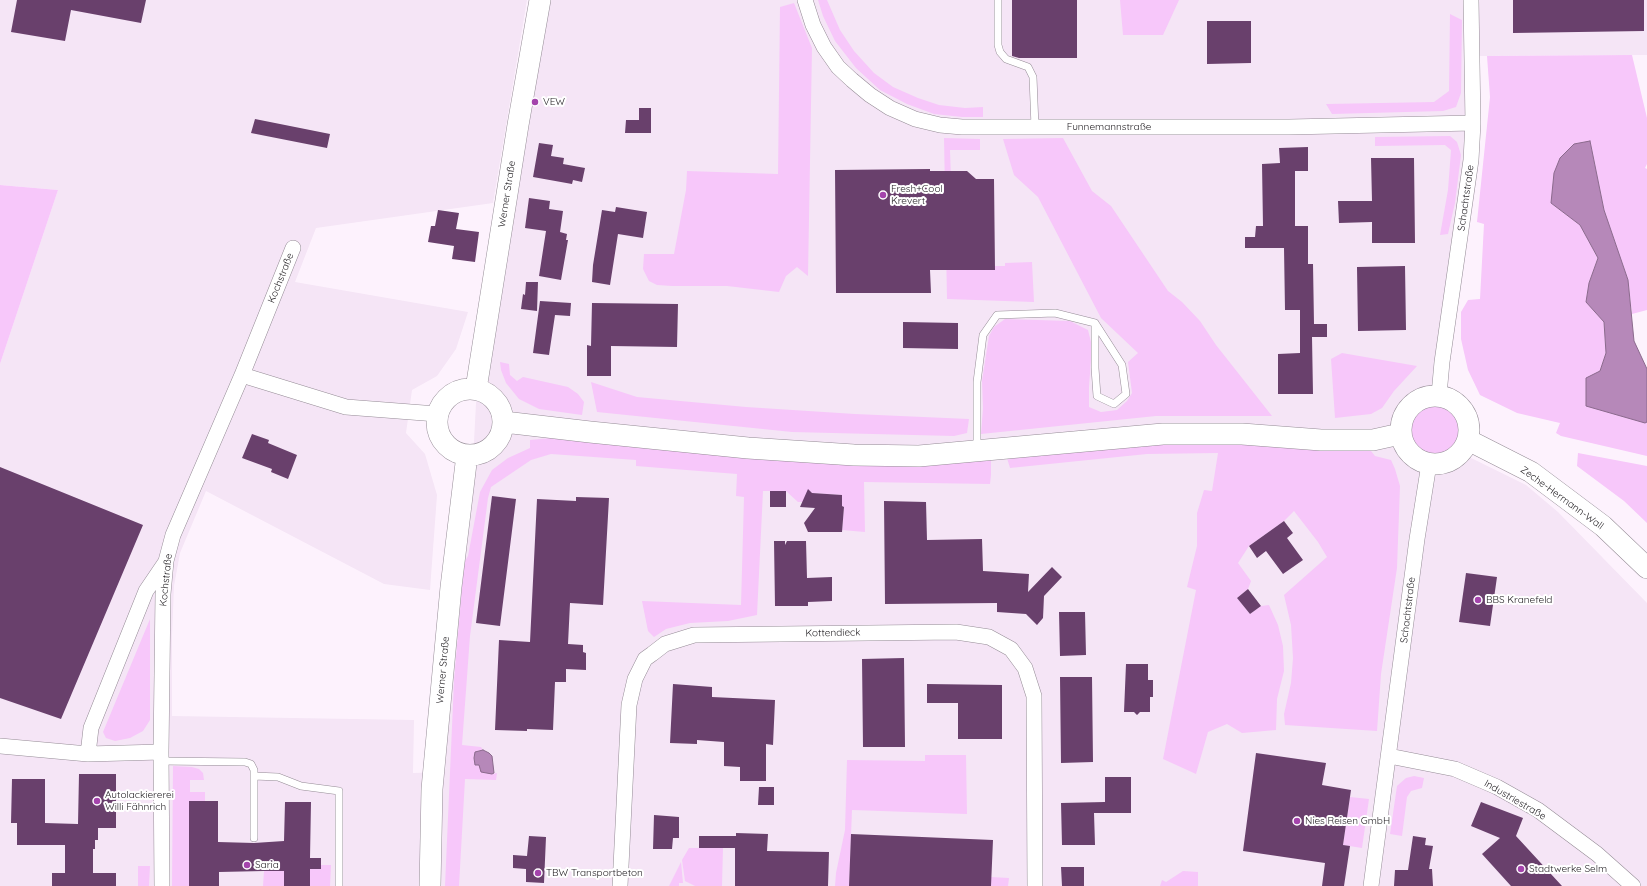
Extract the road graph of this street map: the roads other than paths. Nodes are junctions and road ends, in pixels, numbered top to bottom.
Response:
1 (540, 0) edge
2 (805, 0) edge
3 (998, 0) edge
4 (1471, 0) edge
5 (1473, 123) junction
6 (1034, 127) junction
7 (293, 248) dead end
8 (1095, 323) junction
9 (242, 375) junction
10 (476, 389) junction
11 (1439, 395) junction
12 (437, 414) junction
13 (504, 422) junction
14 (1400, 434) junction
15 (1468, 440) junction
16 (977, 452) junction
17 (467, 455) junction
18 (1429, 464) junction
19 (166, 561) junction
20 (1647, 568) edge
21 (0, 746) edge
22 (88, 754) junction
23 (161, 756) junction
24 (1389, 756) junction
25 (254, 776) junction
26 (254, 838) dead end
27 (162, 886) edge
28 (339, 886) edge
29 (430, 886) edge
30 (620, 886) edge
31 (1035, 886) edge
32 (1371, 886) edge
33 (1633, 886) edge

1 - 10 street, Werner Straße
2 - 6 street, Funnemannstraße
3 - 6 lane
4 - 5 street, Schachtstraße
5 - 6 street, Funnemannstraße
5 - 11 street, Schachtstraße
7 - 9 street, Kochstraße
8 - 8 lane
8 - 16 lane
9 - 12 street
9 - 19 street, Kochstraße
10 - 12 street
10 - 13 street
11 - 14 street
11 - 15 street
12 - 17 street
13 - 16 street
13 - 17 street
14 - 16 street
14 - 18 street
15 - 18 street
15 - 20 street, Zeche-Hermann-Wall
17 - 29 street, Werner Straße
18 - 24 street, Schachtstraße
19 - 22 street
19 - 23 street, Kochstraße
21 - 22 street
22 - 23 street
23 - 25 lane
23 - 27 street, Kochstraße
24 - 32 street
24 - 33 street, Industriestraße
25 - 26 lane
25 - 28 lane
30 - 31 street, Kottendieck

